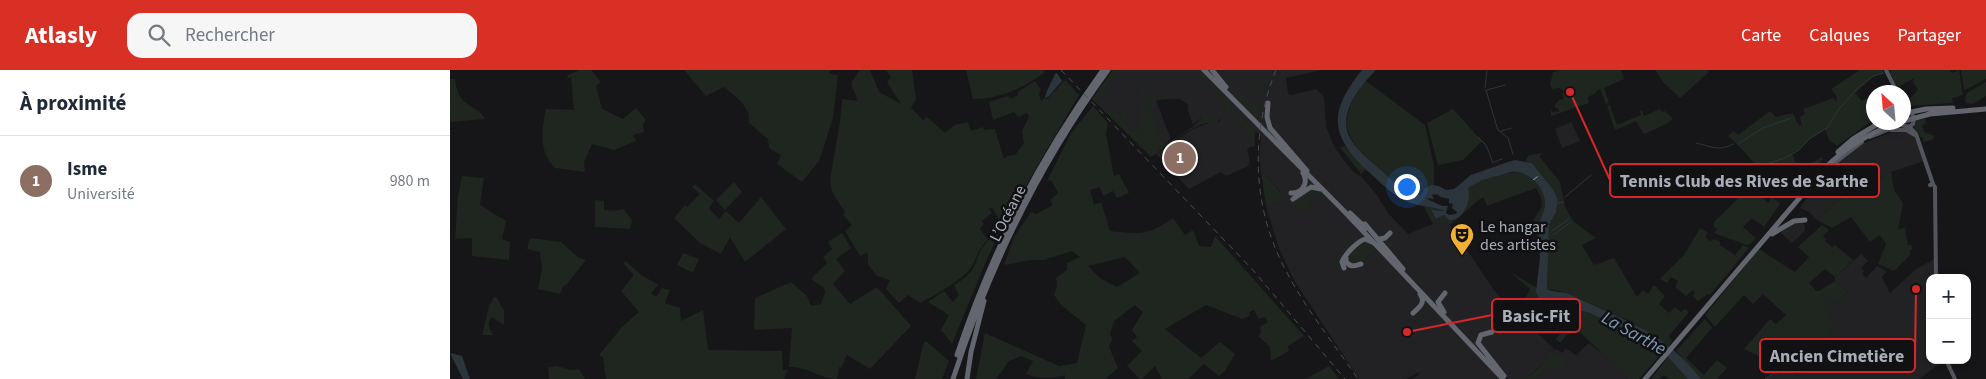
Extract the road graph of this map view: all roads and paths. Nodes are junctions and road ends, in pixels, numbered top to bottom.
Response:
1 (1103, 70) edge
2 (1108, 70) edge
3 (1208, 70) edge
4 (1885, 70) edge
5 (1892, 85) edge
6 (1089, 93) junction
7 (1084, 100) junction
8 (1268, 103) dead end
9 (1986, 108) edge
10 (1958, 110) junction
11 (1911, 111) edge
12 (1911, 116) edge
13 (1911, 119) edge
14 (1255, 120) junction
15 (1914, 121) junction
16 (1911, 124) edge
17 (1869, 130) edge
18 (1875, 130) edge
19 (1883, 130) edge
20 (1886, 130) edge
21 (1902, 130) edge
22 (1911, 130) edge
23 (1862, 142) junction
24 (1281, 144) junction
25 (1922, 151) junction
26 (1839, 153) junction
27 (1924, 160) junction
28 (1294, 161) junction
29 (1834, 169) dead end
30 (1040, 177) junction
31 (1320, 185) junction
32 (1328, 194) junction
33 (1350, 213) junction
34 (1805, 220) dead end
35 (1365, 224) dead end
36 (1390, 233) dead end
37 (1381, 250) junction
38 (1346, 255) junction
39 (1749, 257) junction
40 (1361, 264) dead end
41 (1344, 268) dead end
42 (1936, 274) edge
43 (1407, 278) junction
44 (1415, 282) junction
45 (1445, 293) dead end
46 (1437, 309) junction
47 (1703, 309) junction
48 (1458, 328) junction
49 (1492, 332) dead end
50 (1949, 364) edge
51 (1505, 378) edge
52 (951, 379) edge
53 (967, 379) edge
54 (1643, 379) edge
55 (1956, 379) edge

1 - 6 highway, L’Océane
2 - 6 highway, L’Océane
3 - 14 highway
3 - 14 highway
4 - 5 main road
6 - 7 highway, L’Océane
7 - 30 highway, L’Océane
7 - 52 highway, L’Océane
8 - 24 highway
9 - 10 highway
10 - 11 highway
10 - 13 highway
10 - 15 highway
12 - 15 main road
14 - 24 highway
15 - 16 main road
15 - 27 main road
17 - 26 highway
18 - 26 highway
19 - 26 highway
20 - 23 main road
21 - 25 main road
22 - 25 main road
23 - 26 highway
23 - 29 main road
24 - 28 highway
24 - 31 highway
25 - 27 main road
26 - 39 highway
26 - 47 highway
27 - 42 main road
28 - 31 highway
28 - 32 highway
30 - 52 highway, L’Océane
30 - 53 highway
31 - 32 highway
31 - 33 highway
32 - 37 highway
33 - 36 highway
33 - 44 highway
34 - 39 highway
35 - 44 highway
37 - 38 highway
37 - 43 highway
38 - 40 highway
38 - 41 highway
39 - 47 highway
43 - 46 highway
43 - 46 highway
44 - 48 highway
45 - 48 highway
46 - 51 highway
47 - 54 highway
48 - 51 highway
49 - 51 highway
50 - 55 main road

